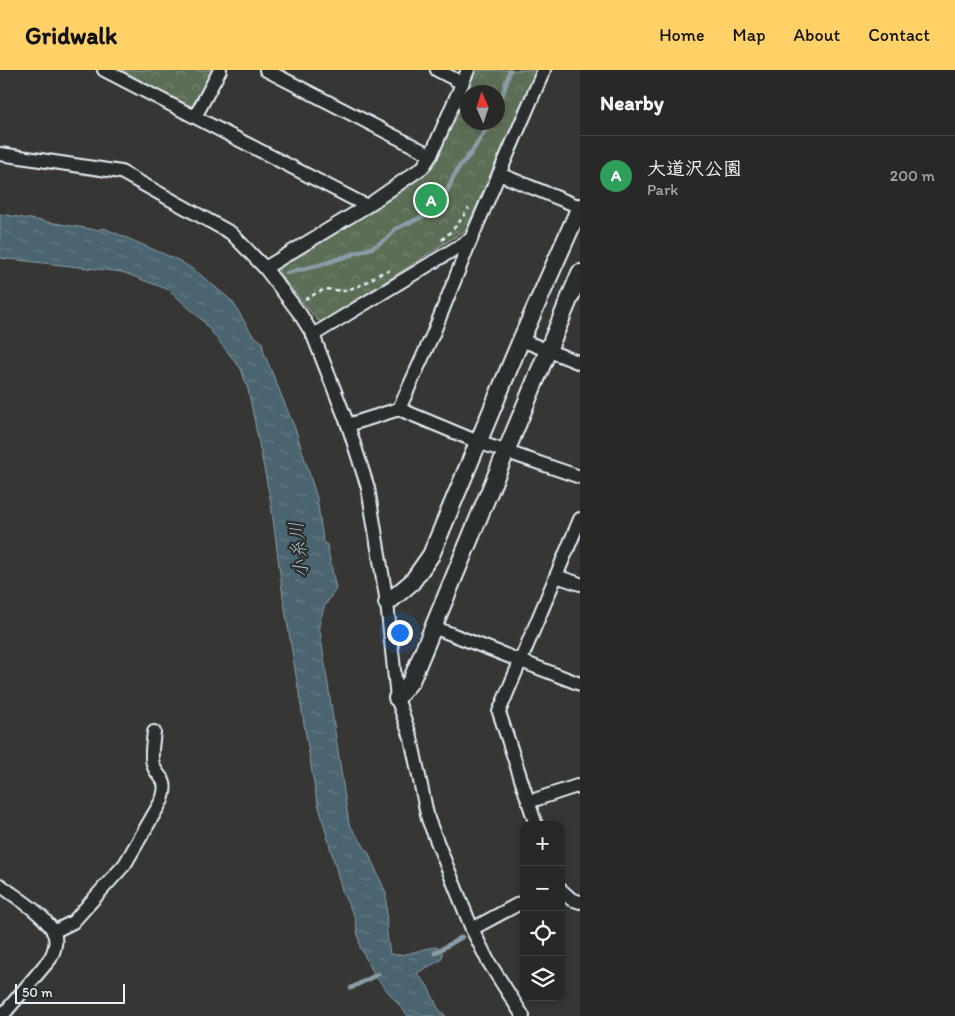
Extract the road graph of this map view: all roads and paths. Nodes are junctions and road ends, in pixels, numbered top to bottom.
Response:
1 (106, 70) edge
2 (220, 70) edge
3 (266, 70) edge
4 (437, 70) edge
5 (468, 70) edge
6 (544, 70) edge
7 (462, 83) junction
8 (195, 117) junction
9 (0, 154) edge
10 (431, 155) junction
11 (499, 174) junction
12 (472, 202) dead end
13 (366, 206) junction
14 (580, 207) edge
15 (471, 239) junction
16 (440, 241) dead end
17 (265, 268) junction
18 (396, 268) dead end
19 (580, 273) edge
20 (302, 302) dead end
21 (314, 335) junction
22 (521, 340) junction
23 (548, 350) junction
24 (580, 363) edge
25 (399, 409) junction
26 (348, 425) junction
27 (478, 442) junction
28 (506, 452) junction
29 (580, 477) edge
30 (580, 519) edge
31 (556, 576) junction
32 (580, 584) edge
33 (387, 603) junction
34 (434, 627) junction
35 (520, 661) junction
36 (580, 684) edge
37 (397, 698) junction
38 (154, 732) dead end
39 (580, 788) edge
40 (528, 802) junction
41 (535, 821) edge
42 (0, 885) edge
43 (565, 894) edge
44 (580, 902) edge
45 (520, 903) edge
46 (472, 929) junction
47 (53, 932) junction
48 (2, 1016) edge
49 (523, 1016) edge

1 - 8 street
2 - 8 street
3 - 10 street
4 - 7 street
5 - 7 street
6 - 11 street
7 - 10 street
8 - 13 street
9 - 17 street
10 - 13 street
11 - 14 street
11 - 15 street
12 - 16 path
13 - 17 street
14 - 22 street
15 - 21 street
15 - 25 street
17 - 21 street
18 - 20 path
19 - 23 street
21 - 26 street
22 - 23 street
22 - 27 street
23 - 24 street
23 - 28 street
25 - 26 street
25 - 27 street
26 - 33 street
27 - 28 street
27 - 33 street
28 - 29 street
28 - 34 street
30 - 31 street
31 - 32 street
31 - 35 street
33 - 37 street
34 - 35 street
34 - 37 street
35 - 36 street
35 - 40 street
37 - 46 street
38 - 47 street
39 - 40 street
40 - 41 street
42 - 47 street
43 - 44 street
45 - 46 street
46 - 49 street
47 - 48 street

